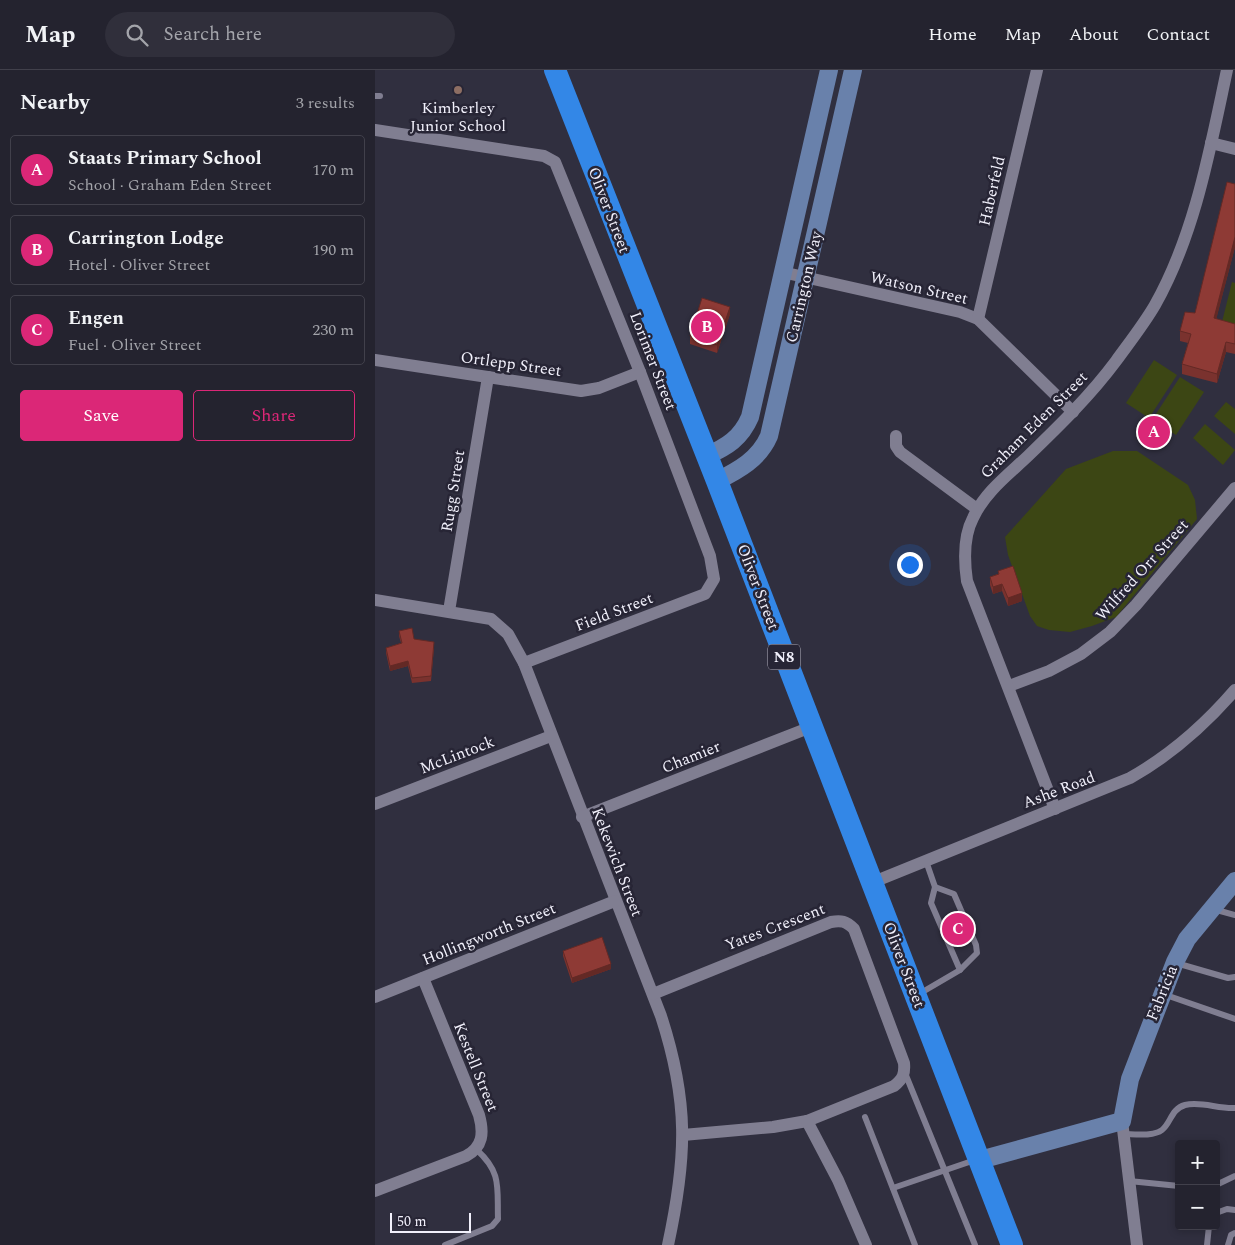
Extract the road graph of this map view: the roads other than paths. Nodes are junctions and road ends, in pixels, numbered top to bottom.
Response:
1 (555, 70) edge
2 (829, 70) edge
3 (853, 70) edge
4 (1037, 70) edge
5 (1227, 70) edge
6 (375, 130) edge
7 (1211, 143) junction
8 (1235, 149) edge
9 (781, 272) junction
10 (805, 279) junction
11 (979, 320) junction
12 (375, 360) edge
13 (640, 372) junction
14 (488, 377) junction
15 (1073, 412) junction
16 (896, 436) dead end
17 (706, 456) junction
18 (717, 481) junction
19 (1235, 488) edge
20 (977, 509) junction
21 (712, 586) joint
22 (375, 600) edge
23 (449, 611) junction
24 (524, 663) junction
25 (1009, 686) junction
26 (1235, 690) edge
27 (811, 727) junction
28 (551, 736) junction
29 (375, 804) edge
30 (1055, 809) junction
31 (582, 817) junction
32 (926, 862) junction
33 (1235, 881) edge
34 (871, 883) junction
35 (935, 887) junction
36 (615, 901) junction
37 (1211, 909) junction
38 (1235, 915) edge
39 (1175, 962) junction
40 (960, 970) junction
41 (1235, 977) edge
42 (423, 978) junction
43 (653, 994) junction
44 (1161, 994) junction
45 (916, 996) junction
46 (375, 997) edge
47 (1235, 1019) edge
48 (905, 1073) junction
49 (1235, 1108) edge
50 (865, 1117) dead end
51 (807, 1122) junction
52 (1122, 1128) junction
53 (683, 1135) junction
54 (477, 1150) junction
55 (980, 1159) junction
56 (945, 1170) junction
57 (1235, 1176) edge
58 (1129, 1181) junction
59 (1220, 1183) edge
60 (1175, 1186) edge
61 (893, 1188) junction
62 (375, 1191) edge
63 (1235, 1210) edge
64 (1220, 1212) edge
65 (1209, 1230) edge
66 (1235, 1233) edge
67 (445, 1245) edge
68 (667, 1245) edge
69 (866, 1245) edge
70 (915, 1245) edge
71 (975, 1245) edge
72 (1012, 1245) edge
73 (1137, 1245) edge
74 (1207, 1245) edge
75 (1228, 1245) edge

1 - 17 highway, Oliver Street / N8
2 - 9 street, Carrington Way
3 - 10 street, Carrington Way
4 - 11 street, Haberfeld
5 - 7 street, Graham Eden Street
6 - 13 street, Lorimer Street
7 - 8 street
7 - 15 street, Graham Eden Street
9 - 10 street, Watson Street
9 - 17 street, Carrington Way
10 - 11 street, Watson Street
10 - 18 street, Carrington Way
11 - 15 street, Watson Street
12 - 14 street, Ortlepp Street
13 - 14 street, Ortlepp Street
13 - 21 street, Lorimer Street
14 - 23 street, Rugg Street
15 - 20 street, Graham Eden Street
16 - 20 street
17 - 18 highway, Oliver Street / N8
18 - 27 highway, Oliver Street / N8
19 - 25 street, Wilfred Orr Street
20 - 25 street, Graham Eden Street
21 - 24 street, Field Street
22 - 23 street, Kekewich Street
23 - 24 street, Kekewich Street
24 - 28 street, Kekewich Street
25 - 30 street, Graham Eden Street
26 - 30 street, Ashe Road
27 - 31 street, Chamier
27 - 34 highway, Oliver Street / N8
28 - 29 street, McLintock
28 - 31 street, Kekewich Street
30 - 32 street, Ashe Road
31 - 36 street, Kekewich Street
32 - 34 street, Ashe Road
32 - 35 lane
33 - 37 street, Fabricia
34 - 45 highway, Oliver Street / N8
35 - 40 lane
35 - 40 lane
36 - 42 street, Hollingworth Street
36 - 43 street, Kekewich Street
37 - 38 lane
37 - 39 street, Fabricia
39 - 41 lane
39 - 44 street, Fabricia
40 - 45 lane
42 - 46 street, Hollingworth Street
42 - 54 street, Kestell Street
43 - 48 street, Yates Crescent
43 - 53 street, Kekewich Street
44 - 47 lane
44 - 52 street, Fabricia
45 - 55 highway, Oliver Street / N8
48 - 51 street
48 - 56 lane
49 - 52 lane
50 - 61 lane
51 - 53 street
51 - 69 street
52 - 55 street
52 - 58 street, Fabricia
53 - 68 street, Kekewich Street
54 - 62 street
54 - 67 lane
55 - 56 lane
55 - 72 highway, Oliver Street / N8
56 - 61 lane
56 - 71 lane
57 - 59 lane
58 - 60 lane
58 - 73 street, Fabricia
61 - 70 lane
63 - 64 lane
65 - 74 lane
66 - 75 lane

